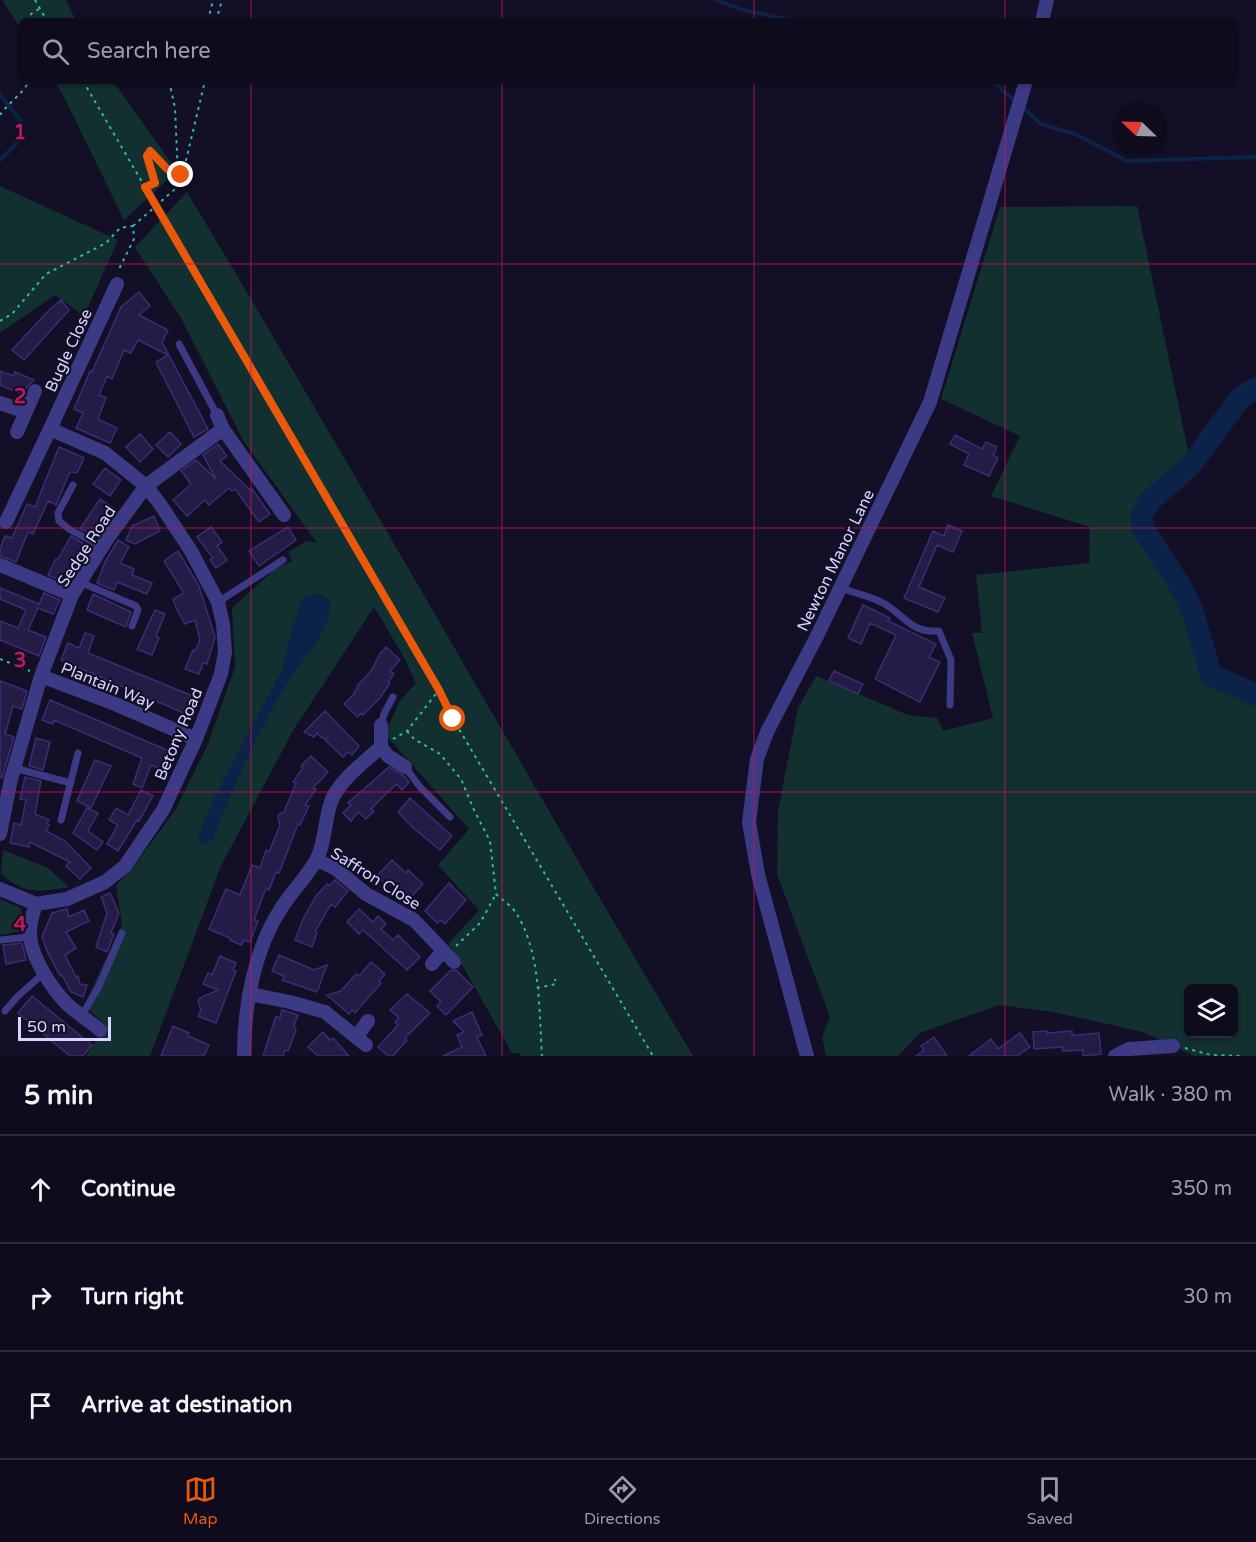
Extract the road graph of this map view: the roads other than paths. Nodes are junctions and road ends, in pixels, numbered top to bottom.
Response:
1 (1047, 0) edge
2 (1043, 18) edge
3 (1025, 85) edge
4 (117, 284) dead end
5 (179, 344) dead end
6 (35, 391) dead end
7 (0, 403) edge
8 (24, 411) junction
9 (217, 415) joint
10 (50, 429) junction
11 (223, 429) junction
12 (16, 432) dead end
13 (73, 485) dead end
14 (146, 486) junction
15 (284, 515) dead end
16 (6, 522) dead end
17 (102, 547) junction
18 (283, 560) dead end
19 (0, 565) edge
20 (80, 582) junction
21 (840, 588) junction
22 (72, 595) junction
23 (218, 602) junction
24 (132, 626) dead end
25 (41, 676) junction
26 (393, 697) dead end
27 (950, 705) dead end
28 (381, 725) joint
29 (196, 739) junction
30 (381, 747) junction
31 (78, 753) dead end
32 (405, 767) joint
33 (8, 774) edge
34 (71, 783) junction
35 (450, 817) dead end
36 (61, 820) dead end
37 (0, 834) edge
38 (316, 860) junction
39 (0, 889) edge
40 (36, 904) junction
41 (122, 933) dead end
42 (30, 937) junction
43 (0, 940) edge
44 (432, 964) dead end
45 (44, 974) junction
46 (249, 994) junction
47 (4, 1011) dead end
48 (82, 1015) junction
49 (369, 1021) dead end
50 (100, 1030) dead end
51 (1173, 1046) road end
52 (244, 1056) edge
53 (807, 1056) edge
54 (1115, 1056) edge

1 - 2 street
3 - 21 street, Newton Manor Lane
4 - 10 street, Bugle Close
5 - 9 lane
6 - 8 street
7 - 8 street
8 - 12 street
9 - 11 street
10 - 14 street
10 - 16 street, Bugle Close
11 - 14 street, Sedge Road
11 - 15 street
13 - 17 lane
14 - 17 street, Sedge Road
14 - 23 street, Betony Road
17 - 20 street, Sedge Road
18 - 23 lane
19 - 22 street
20 - 22 street, Sedge Road
20 - 24 lane
21 - 27 lane
21 - 53 street, Newton Manor Lane
22 - 25 street, Sedge Road
23 - 29 street, Betony Road
25 - 29 street, Plantain Way
25 - 33 street, Sedge Road
26 - 28 lane
28 - 30 street
29 - 40 street, Betony Road
30 - 32 street
30 - 38 street
31 - 34 lane
32 - 35 lane
33 - 34 lane
33 - 37 street, Sedge Road
34 - 36 lane
38 - 44 street, Saffron Close
38 - 46 street
39 - 40 street
40 - 42 street
41 - 48 lane
42 - 43 lane
42 - 45 street
45 - 47 lane
45 - 48 street
46 - 49 street
46 - 52 street
48 - 50 street
51 - 54 street

